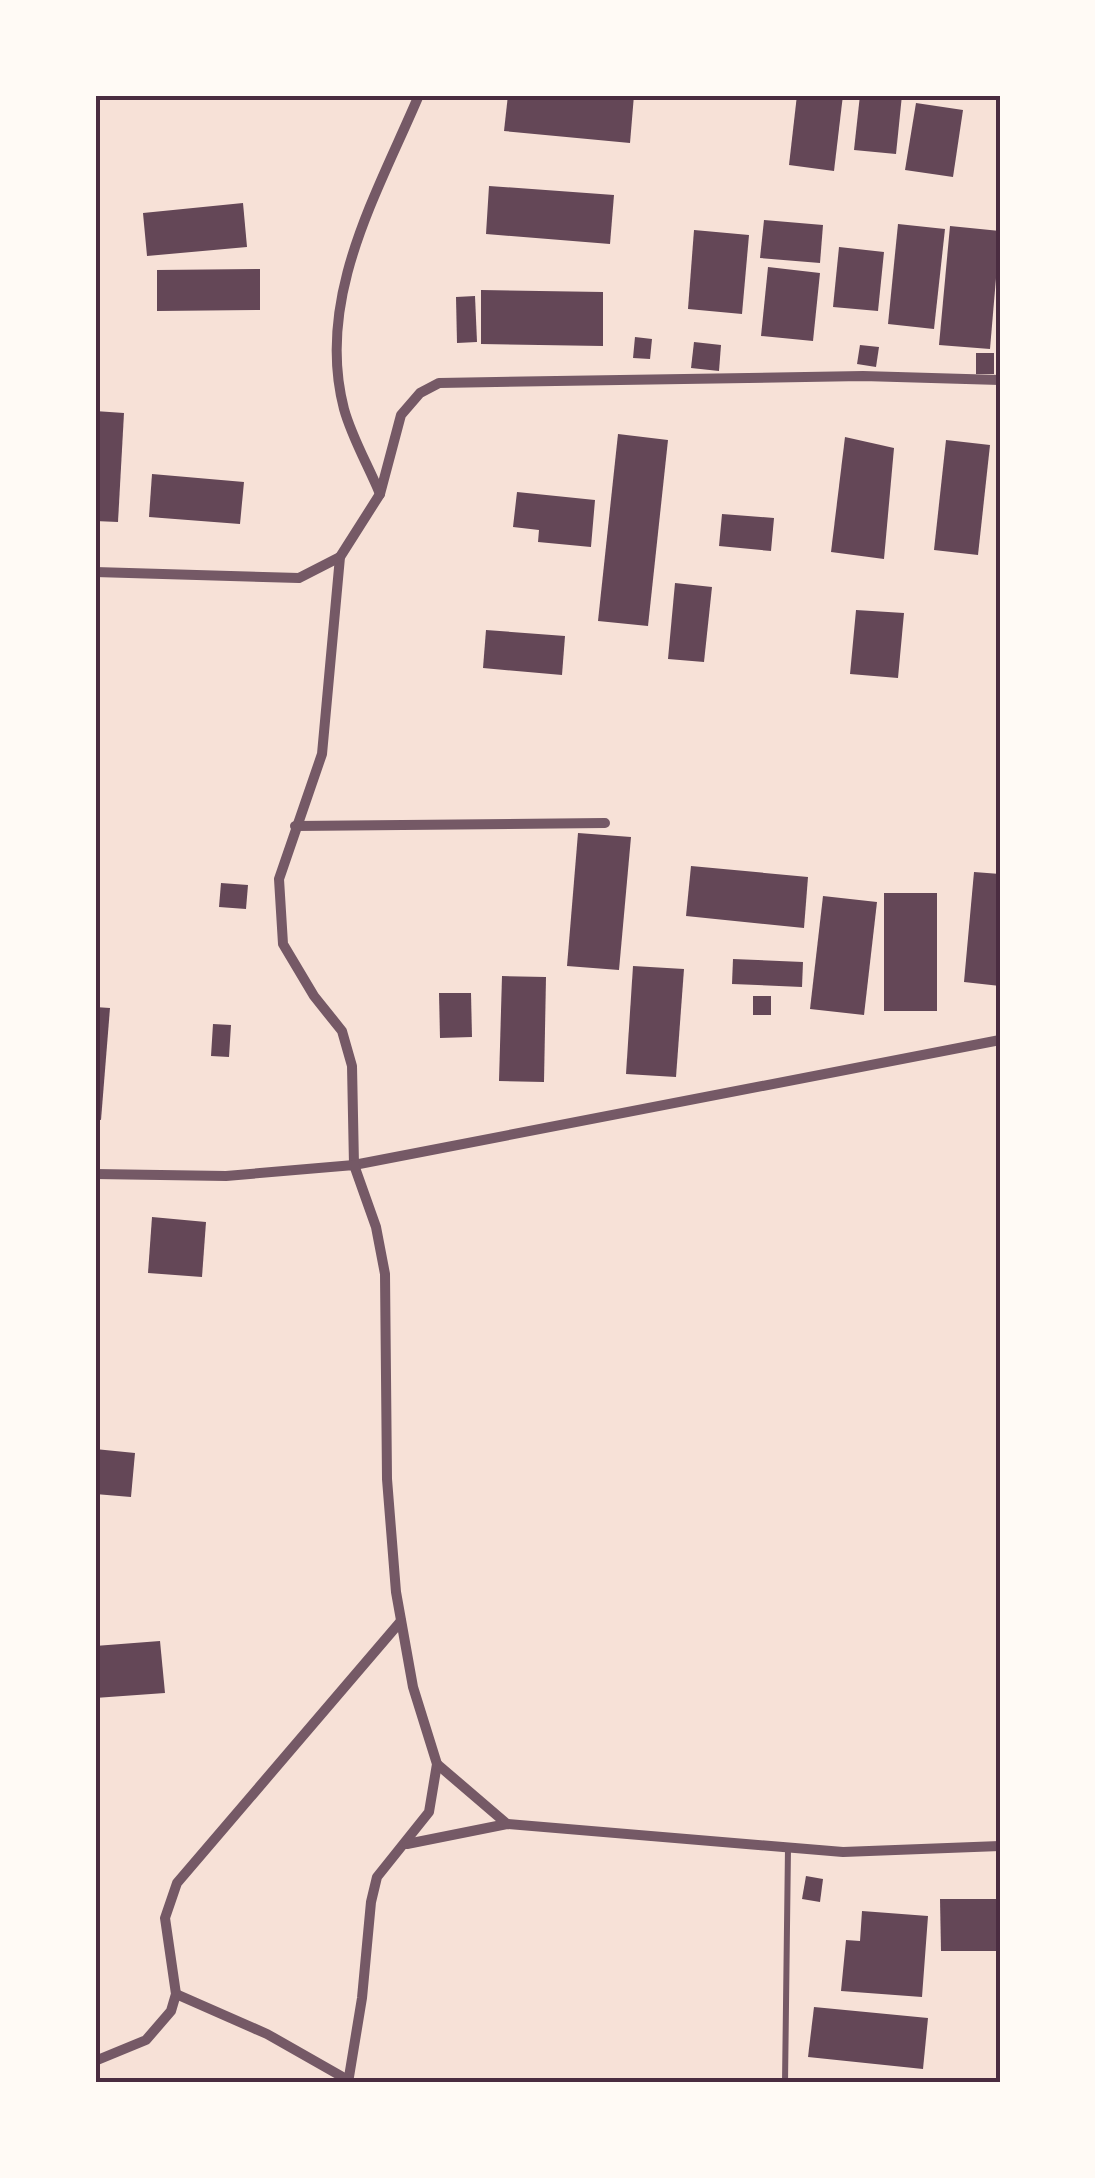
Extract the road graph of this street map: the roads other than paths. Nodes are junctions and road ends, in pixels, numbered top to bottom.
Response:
1 (419, 95) edge
2 (1000, 380) edge
3 (380, 494) junction
4 (340, 557) junction
5 (95, 572) edge
6 (605, 823) dead end
7 (295, 826) junction
8 (1000, 1040) edge
9 (354, 1165) junction
10 (95, 1174) edge
11 (401, 1622) junction
12 (437, 1764) junction
13 (506, 1824) junction
14 (406, 1844) junction
15 (1000, 1846) edge
16 (788, 1848) junction
17 (176, 1994) junction
18 (95, 2062) edge
19 (348, 2082) edge
20 (785, 2083) edge

1 - 3 street
2 - 3 street
3 - 4 street
4 - 5 street
4 - 7 street
6 - 7 street
7 - 9 street
8 - 9 street
9 - 10 street
9 - 11 street
11 - 12 street
11 - 17 street
12 - 13 street
12 - 14 street
13 - 14 street
13 - 16 street
14 - 19 street
15 - 16 street
16 - 20 lane
17 - 18 street
17 - 19 street

